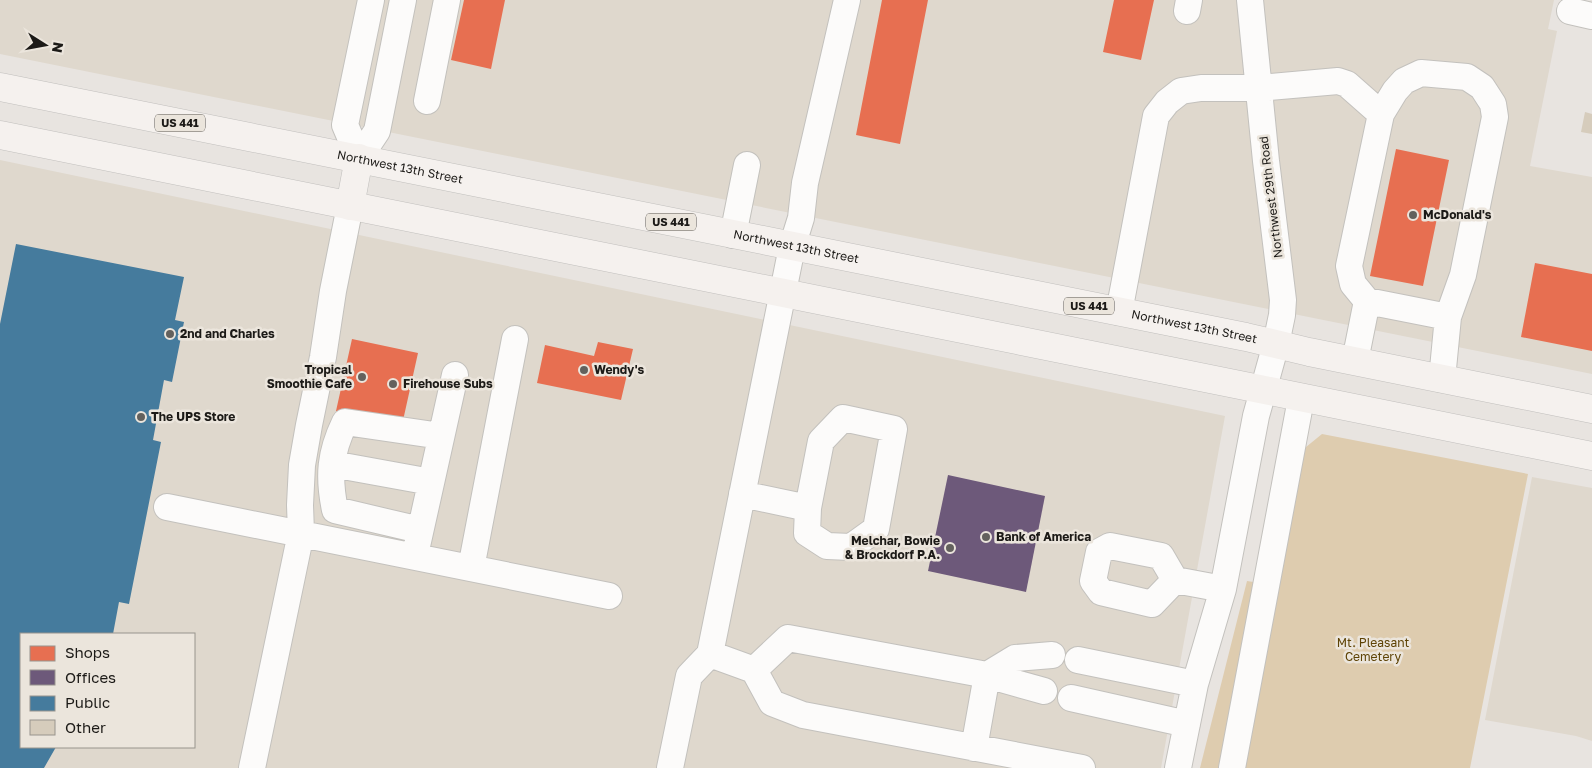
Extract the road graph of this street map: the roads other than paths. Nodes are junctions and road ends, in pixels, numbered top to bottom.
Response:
1 (371, 0) edge
2 (403, 0) edge
3 (447, 0) edge
4 (848, 0) edge
5 (1250, 0) edge
6 (0, 87) edge
7 (1259, 88) junction
8 (427, 101) dead end
9 (1381, 114) junction
10 (0, 135) edge
11 (359, 158) junction
12 (747, 165) dead end
13 (350, 206) junction
14 (733, 234) junction
15 (792, 247) junction
16 (782, 293) junction
17 (1367, 301) junction
18 (1119, 312) junction
19 (1448, 317) junction
20 (515, 339) dead end
21 (1276, 344) junction
22 (1356, 361) junction
23 (455, 375) dead end
24 (1442, 379) junction
25 (1262, 391) junction
26 (1300, 399) junction
27 (1592, 409) edge
28 (441, 436) junction
29 (1592, 456) edge
30 (332, 464) junction
31 (431, 482) junction
32 (742, 494) junction
33 (168, 507) dead end
34 (808, 508) junction
35 (420, 530) junction
36 (301, 533) junction
37 (414, 557) junction
38 (471, 568) junction
39 (1175, 580) dead end
40 (1223, 590) junction
41 (609, 596) dead end
42 (710, 654) junction
43 (1052, 655) dead end
44 (1078, 660) dead end
45 (754, 670) junction
46 (986, 675) junction
47 (1195, 684) junction
48 (1044, 691) dead end
49 (1071, 698) dead end
50 (1187, 724) junction
51 (974, 748) junction
52 (252, 768) edge
53 (670, 768) edge
54 (1082, 768) edge
55 (1178, 768) edge
56 (1232, 768) edge

1 - 11 street
2 - 11 street
3 - 8 street
4 - 15 street
5 - 7 street, Northwest 29th Road
6 - 11 main road, Northwest 13th Street / US 441
7 - 9 street
7 - 18 street
7 - 21 street, Northwest 29th Road
9 - 17 street
9 - 19 street
10 - 13 main road
11 - 13 main road
11 - 14 main road, Northwest 13th Street / US 441
12 - 14 street
13 - 16 main road
13 - 36 street
14 - 15 main road, Northwest 13th Street / US 441
15 - 16 street
15 - 18 main road, Northwest 13th Street / US 441
16 - 25 main road
16 - 32 street
17 - 19 street
17 - 22 street
18 - 21 main road, Northwest 13th Street / US 441
19 - 24 street
20 - 38 street
21 - 22 main road, Northwest 13th Street / US 441
21 - 25 street, Northwest 29th Road
22 - 24 main road, Northwest 13th Street / US 441
23 - 28 street
24 - 27 main road, Northwest 13th Street / US 441
25 - 26 main road
25 - 40 street, Northwest 29th Road
26 - 29 main road
26 - 56 street
28 - 30 street
28 - 31 street
30 - 31 street
30 - 35 street
31 - 35 street
32 - 34 street
32 - 42 street
33 - 36 street
34 - 34 street
35 - 37 street
36 - 37 street
36 - 52 street
37 - 38 street
38 - 41 street
39 - 40 street
40 - 47 street, Northwest 29th Road
42 - 45 street
42 - 53 street
43 - 46 street
44 - 47 street
45 - 46 street
45 - 51 street
46 - 48 street
46 - 51 street
47 - 50 street, Northwest 29th Road
49 - 50 street
50 - 55 street, Northwest 29th Road
51 - 54 street

